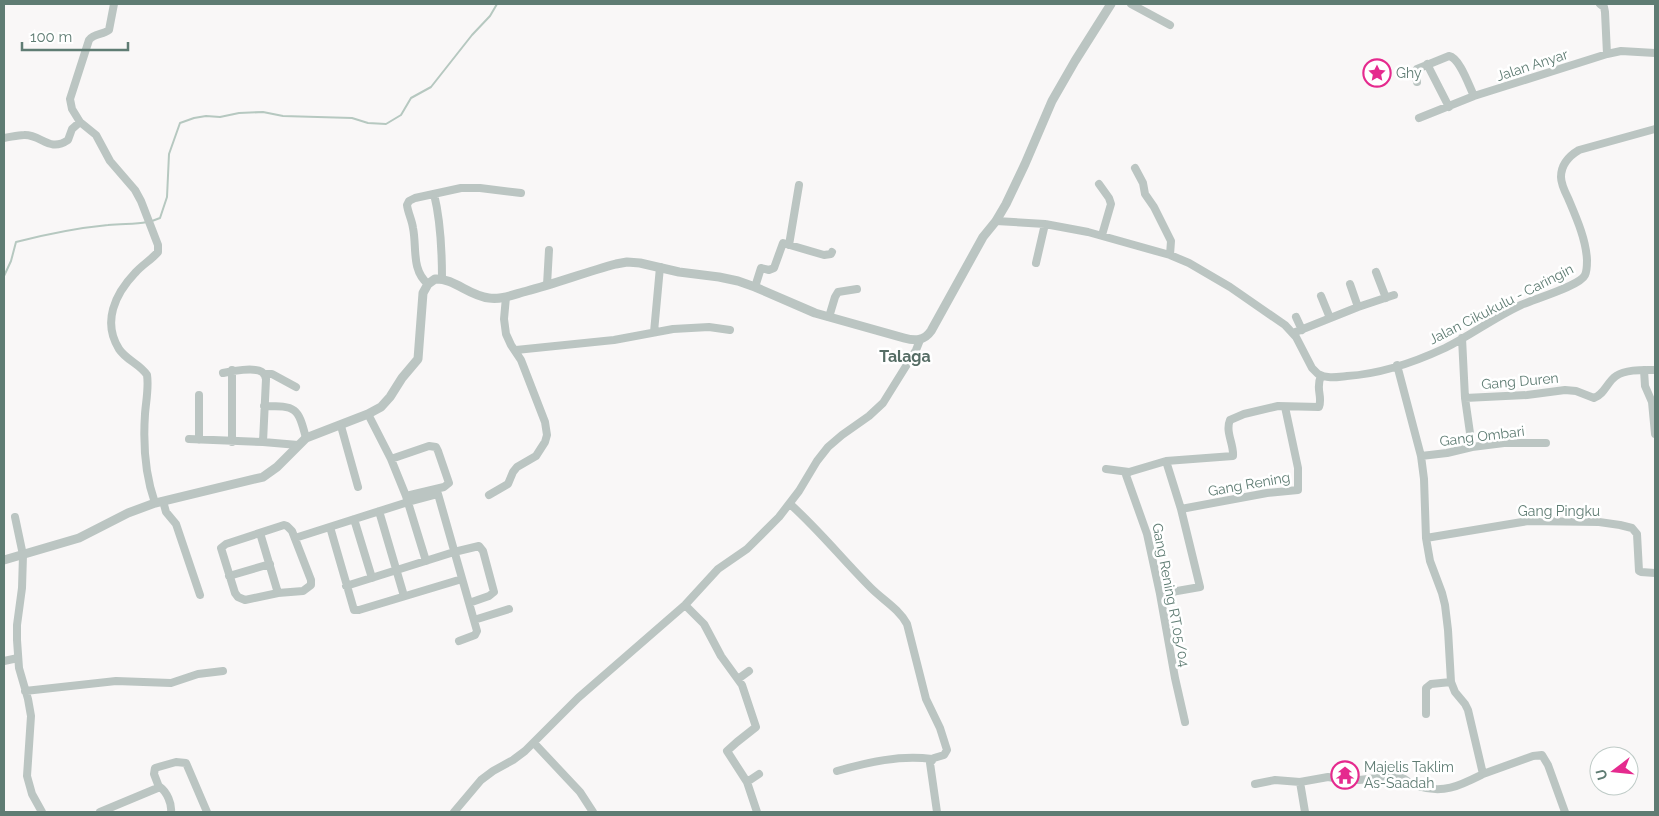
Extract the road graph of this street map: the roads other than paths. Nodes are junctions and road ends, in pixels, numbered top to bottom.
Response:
1 (114, 4) edge
2 (1112, 4) edge
3 (1130, 4) edge
4 (1600, 4) edge
5 (1170, 25) dead end
6 (1655, 53) edge
7 (1607, 54) junction
8 (1427, 64) junction
9 (1417, 82) dead end
10 (1474, 96) junction
11 (1449, 107) junction
12 (1418, 118) dead end
13 (80, 122) junction
14 (1655, 129) edge
15 (4, 138) edge
16 (1136, 168) dead end
17 (1099, 184) dead end
18 (799, 185) dead end
19 (521, 193) dead end
20 (434, 194) junction
21 (996, 221) junction
22 (1045, 224) junction
23 (1102, 235) junction
24 (788, 244) junction
25 (549, 250) dead end
26 (832, 252) dead end
27 (1170, 255) junction
28 (1036, 263) dead end
29 (660, 267) junction
30 (1376, 272) dead end
31 (442, 278) junction
32 (428, 284) junction
33 (1350, 284) dead end
34 (547, 286) junction
35 (755, 286) junction
36 (857, 289) dead end
37 (1321, 296) dead end
38 (506, 297) junction
39 (1358, 307) junction
40 (829, 317) junction
41 (1296, 317) dead end
42 (1330, 318) junction
43 (730, 330) dead end
44 (1302, 330) junction
45 (654, 332) junction
46 (1293, 334) junction
47 (1462, 338) junction
48 (920, 340) junction
49 (516, 350) junction
50 (1397, 365) junction
51 (232, 370) junction
52 (1644, 370) junction
53 (1655, 370) edge
54 (223, 373) dead end
55 (264, 374) junction
56 (1321, 376) junction
57 (296, 387) dead end
58 (199, 395) dead end
59 (1465, 398) junction
60 (264, 406) junction
61 (1285, 406) junction
62 (368, 414) junction
63 (341, 426) junction
64 (1655, 434) edge
65 (306, 438) junction
66 (189, 439) dead end
67 (199, 440) junction
68 (232, 442) junction
69 (263, 442) junction
70 (1546, 444) dead end
71 (298, 445) junction
72 (1472, 447) junction
73 (1421, 456) junction
74 (391, 458) junction
75 (1166, 461) junction
76 (1106, 469) dead end
77 (1129, 472) junction
78 (358, 487) dead end
79 (438, 491) junction
80 (489, 495) dead end
81 (407, 499) junction
82 (159, 502) junction
83 (790, 504) junction
84 (1181, 509) junction
85 (378, 511) junction
86 (15, 517) dead end
87 (354, 519) junction
88 (330, 527) junction
89 (260, 533) junction
90 (295, 538) junction
91 (1426, 538) junction
92 (454, 552) junction
93 (23, 555) junction
94 (4, 560) edge
95 (426, 561) junction
96 (270, 564) junction
97 (398, 571) junction
98 (1655, 573) edge
99 (229, 576) junction
100 (372, 578) junction
101 (462, 578) junction
102 (346, 586) junction
103 (278, 593) junction
104 (1160, 594) junction
105 (200, 596) dead end
106 (404, 596) junction
107 (469, 603) junction
108 (685, 605) junction
109 (509, 609) dead end
110 (474, 620) junction
111 (459, 641) dead end
112 (18, 658) junction
113 (4, 661) edge
114 (223, 671) dead end
115 (749, 671) dead end
116 (738, 679) junction
117 (1451, 682) junction
118 (25, 691) junction
119 (1426, 714) dead end
120 (1185, 722) dead end
121 (534, 743) junction
122 (932, 759) junction
123 (836, 771) dead end
124 (759, 774) dead end
125 (1483, 774) junction
126 (748, 782) junction
127 (1300, 782) junction
128 (1255, 784) dead end
129 (159, 787) junction
130 (111, 810) edge
131 (42, 812) edge
132 (100, 812) edge
133 (171, 812) edge
134 (207, 812) edge
135 (454, 812) edge
136 (593, 812) edge
137 (757, 812) edge
138 (937, 812) edge
139 (1305, 812) edge
140 (1565, 812) edge

1 - 13 street
2 - 21 street
3 - 5 street
4 - 7 street
6 - 7 street, Jalan Anyar
7 - 10 street, Jalan Anyar
8 - 9 street
8 - 10 street
8 - 11 street
10 - 11 street, Jalan Anyar
11 - 12 street, Jalan Anyar
13 - 15 street
13 - 82 street
14 - 47 street, Jalan Cikukulu - Caringin
16 - 27 street
17 - 23 street
18 - 24 street
19 - 20 street
20 - 31 street
20 - 32 street
21 - 22 street
21 - 48 street
22 - 23 street
22 - 28 street
23 - 27 street
24 - 26 street
24 - 35 street
25 - 34 street
27 - 46 street
29 - 34 street
29 - 35 street
29 - 45 street
30 - 39 street
31 - 32 street
31 - 38 street
32 - 62 street
33 - 39 street
34 - 38 street
35 - 40 street
36 - 40 street
37 - 42 street
38 - 49 street
39 - 42 street
40 - 48 street
41 - 44 street
42 - 44 street
43 - 45 street
44 - 46 street
45 - 49 street
46 - 56 street
47 - 50 street, Jalan Cikukulu - Caringin
47 - 59 street, Gang Duren
48 - 83 street
49 - 80 street
50 - 56 street, Jalan Cikukulu - Caringin
50 - 73 street
51 - 54 street
51 - 55 street
51 - 68 street
52 - 53 street, Gang Duren
52 - 59 street, Gang Duren
52 - 64 street
55 - 57 street
55 - 60 street
56 - 61 street
58 - 67 street
59 - 72 street, Gang Duren
60 - 65 street
60 - 69 street
61 - 75 street
61 - 84 street, Gang Rening
62 - 63 street
62 - 74 street
63 - 65 street
63 - 78 street
65 - 71 street
66 - 67 street
67 - 68 street
68 - 69 street
69 - 71 street
70 - 72 street, Gang Ombari
71 - 82 street
72 - 73 street, Gang Ombari
73 - 91 street
74 - 79 street
74 - 81 street
75 - 77 street
75 - 84 street
76 - 77 street
77 - 104 street, Gang Rening RT.05/04
79 - 81 street
79 - 92 street
81 - 85 street
81 - 95 street
82 - 93 street
82 - 105 street
83 - 108 street
83 - 122 street
84 - 104 street
85 - 87 street
85 - 97 street
86 - 93 street
87 - 88 street
87 - 100 street
88 - 90 street
88 - 102 street
89 - 90 street
89 - 96 street
89 - 99 street
90 - 103 street
91 - 98 street, Gang Pingku
91 - 117 street
92 - 95 street
92 - 101 street
92 - 107 street
93 - 94 street
93 - 112 street
95 - 97 street
96 - 99 street
96 - 103 street
97 - 100 street
97 - 106 street
99 - 103 street
100 - 102 street
101 - 106 street
101 - 107 street
102 - 106 street
104 - 120 street, Gang Rening RT.05/04
107 - 110 street
108 - 116 street
108 - 121 street
109 - 110 street
110 - 111 street
112 - 113 street
112 - 118 street
114 - 118 street
115 - 116 street
116 - 126 street
117 - 119 street
117 - 125 street
118 - 131 street
121 - 135 street
121 - 136 street
122 - 123 street
122 - 138 street
124 - 126 street
125 - 127 street
125 - 140 street
126 - 137 street
127 - 128 street
127 - 139 street
129 - 130 street
129 - 133 street
129 - 134 street
130 - 132 street

